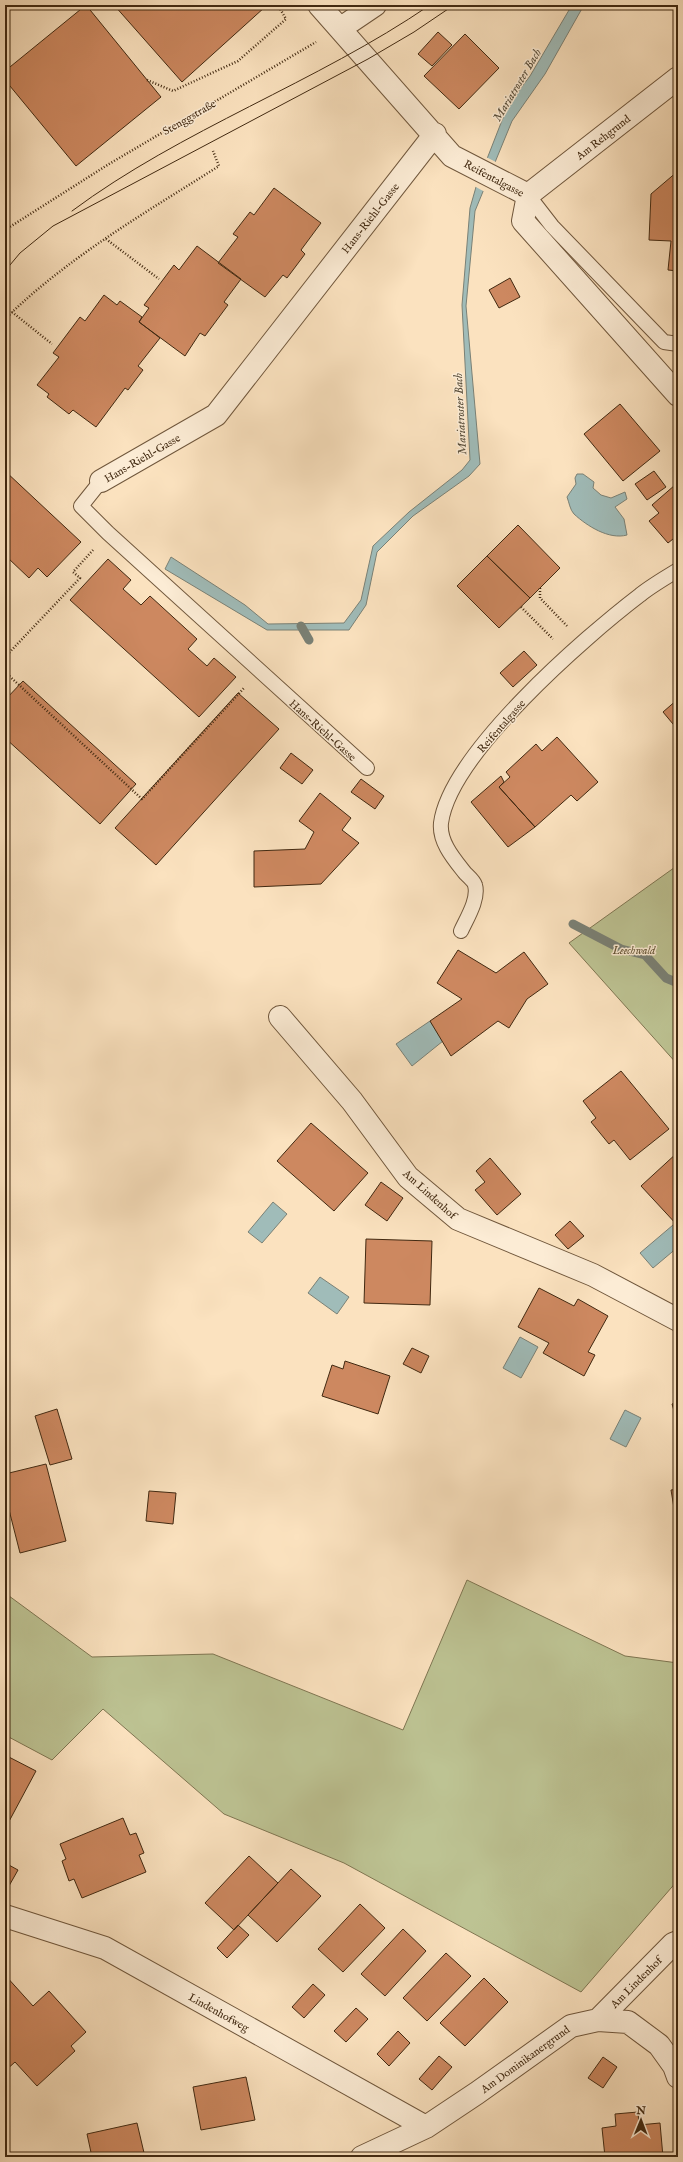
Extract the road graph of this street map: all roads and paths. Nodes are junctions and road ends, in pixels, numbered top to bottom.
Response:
1 (318, 5) edge
2 (374, 5) edge
3 (279, 7) dead end
4 (340, 28) junction
5 (678, 78) edge
6 (147, 80) dead end
7 (434, 134) junction
8 (213, 151) dead end
9 (528, 195) junction
10 (5, 230) edge
11 (106, 239) junction
12 (159, 279) dead end
13 (12, 312) junction
14 (5, 319) edge
15 (52, 344) dead end
16 (678, 344) edge
17 (678, 395) edge
18 (101, 480) joint
19 (108, 533) junction
20 (678, 570) edge
21 (540, 588) dead end
22 (521, 607) dead end
23 (583, 642) junction
24 (568, 654) junction
25 (5, 657) edge
26 (5, 672) edge
27 (250, 693) dead end
28 (366, 768) dead end
29 (461, 931) dead end
30 (280, 1017) dead end
31 (678, 1320) edge
32 (5, 1916) edge
33 (676, 1940) edge
34 (598, 2020) junction
35 (678, 2076) edge
36 (426, 2126) junction
37 (362, 2157) edge

1 - 4 street, Reifentalgasse
2 - 4 street
3 - 6 path
4 - 7 street, Reifentalgasse
4 - 10 path, Stenggstraße
5 - 9 street, Am Rehgrund
7 - 9 street, Reifentalgasse
7 - 18 street, Hans-Riehl-Gasse
8 - 11 path
9 - 16 lane
9 - 17 street, Reifentalgasse
11 - 12 path
11 - 13 path
13 - 14 path
13 - 15 path
18 - 19 lane, Hans-Riehl-Gasse
19 - 25 path
19 - 28 lane, Hans-Riehl-Gasse
20 - 23 lane, Reifentalgasse
21 - 23 path
22 - 24 path
23 - 24 lane, Reifentalgasse
24 - 29 lane, Reifentalgasse
26 - 27 path
30 - 31 street, Am Lindenhof
32 - 36 street, Lindenhofweg
33 - 34 street, Am Lindenhof
34 - 35 street, Am Dominikanergrund
34 - 36 street, Am Dominikanergrund
36 - 37 street, Am Dominikanergrund

